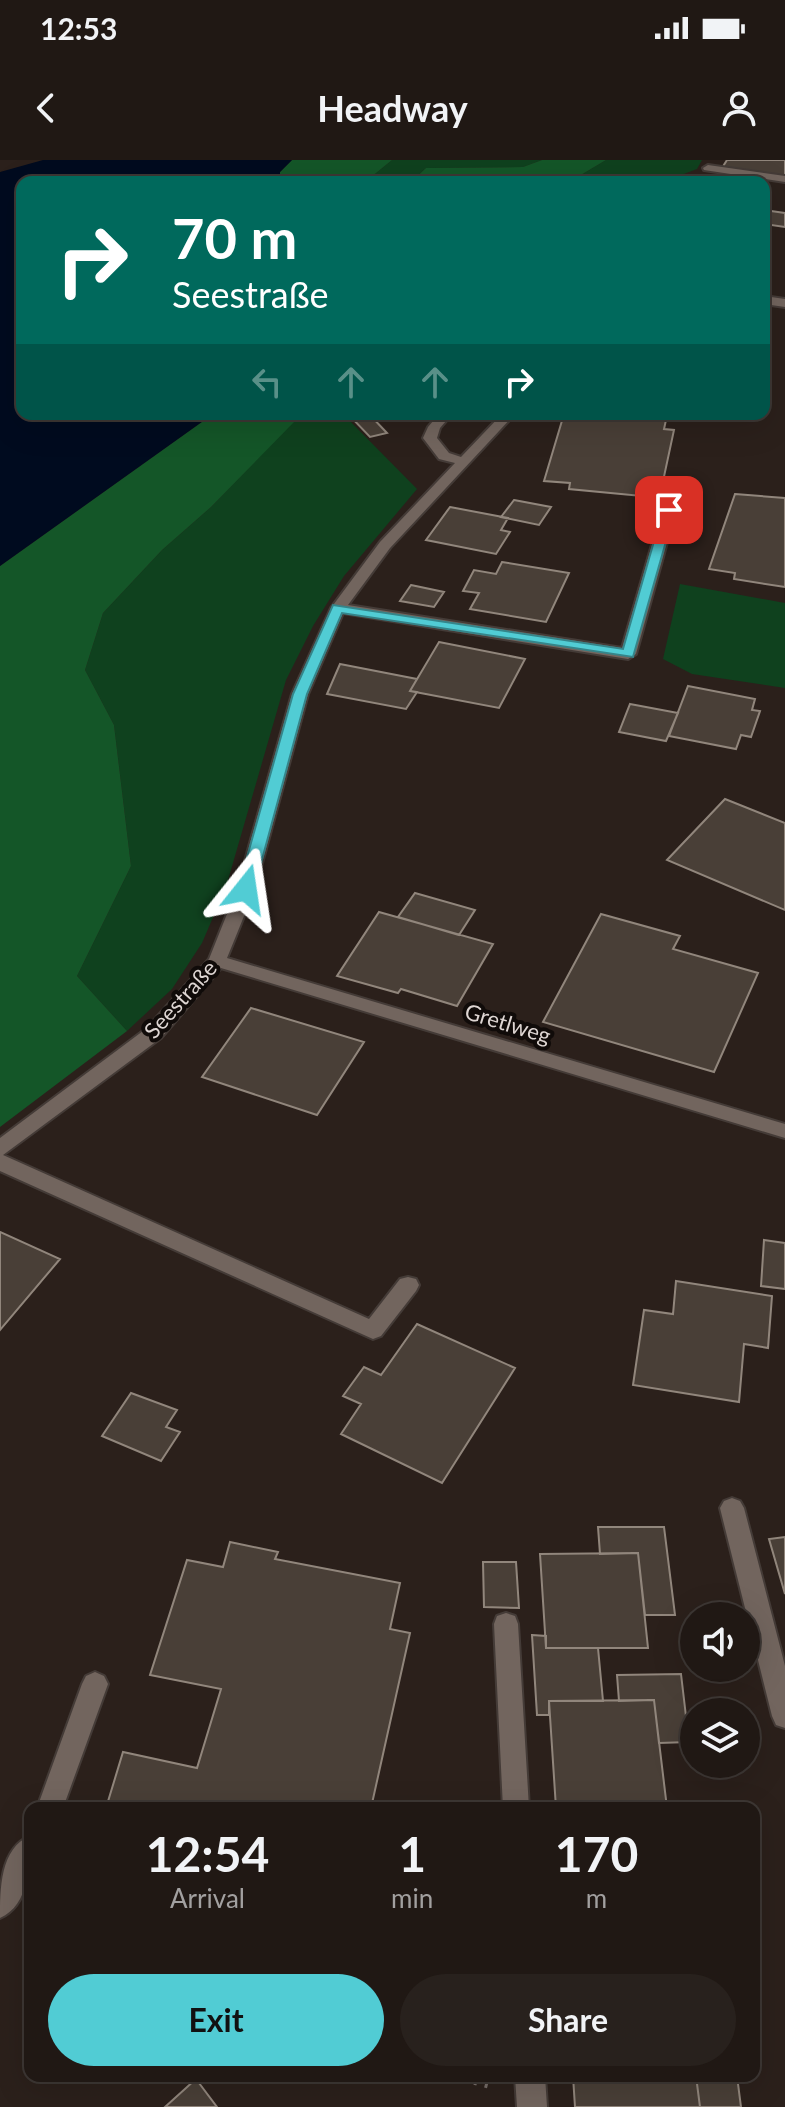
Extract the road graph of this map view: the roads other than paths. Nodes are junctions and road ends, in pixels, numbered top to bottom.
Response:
1 (707, 168) edge
2 (764, 176) edge
3 (440, 420) edge
4 (503, 420) edge
5 (463, 461) junction
6 (669, 510) dead end
7 (338, 608) junction
8 (217, 961) junction
9 (785, 1131) edge
10 (0, 1149) edge
11 (0, 1162) edge
12 (408, 1285) dead end
13 (732, 1508) dead end
14 (506, 1624) dead end
15 (95, 1684) dead end
16 (785, 1716) edge
17 (52, 1802) edge
18 (516, 1802) edge
19 (24, 1860) edge
20 (0, 1904) edge
21 (530, 2082) edge
22 (532, 2107) edge

1 - 2 street
3 - 5 street
4 - 5 street, Seestraße
5 - 7 street, Seestraße
6 - 7 street
7 - 8 street, Seestraße
8 - 9 street, Gretlweg
8 - 10 street, Seestraße
11 - 12 street
13 - 16 street
14 - 18 street
15 - 17 street
19 - 20 street
21 - 22 street

